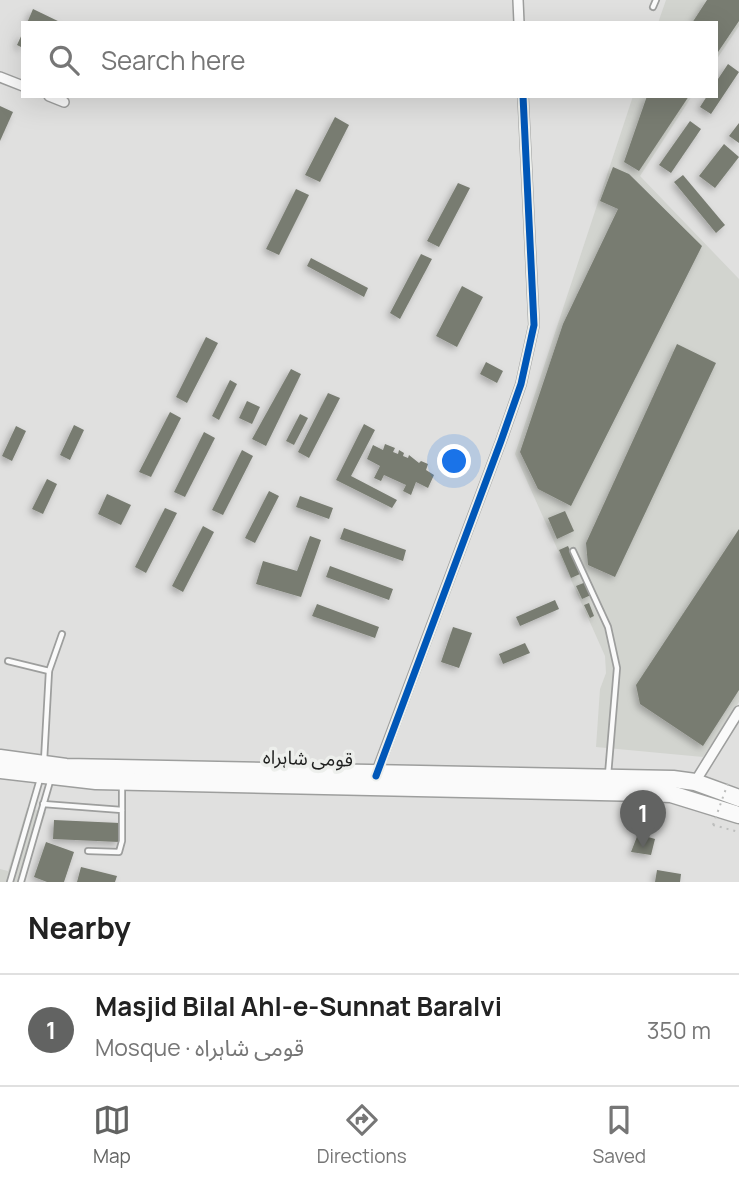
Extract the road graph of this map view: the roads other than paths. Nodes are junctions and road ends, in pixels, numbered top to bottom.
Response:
1 (518, 0) edge
2 (656, 0) edge
3 (653, 7) dead end
4 (519, 21) edge
5 (0, 77) edge
6 (21, 85) edge
7 (54, 98) edge
8 (523, 98) edge
9 (64, 102) dead end
10 (573, 551) dead end
11 (62, 634) dead end
12 (8, 661) dead end
13 (49, 671) junction
14 (739, 711) edge
15 (0, 758) edge
16 (0, 770) edge
17 (45, 773) junction
18 (376, 776) junction
19 (608, 780) junction
20 (122, 782) junction
21 (695, 782) junction
22 (739, 798) edge
23 (43, 804) junction
24 (122, 810) junction
25 (739, 815) edge
26 (88, 850) dead end
27 (10, 882) edge
28 (20, 882) edge

1 - 4 street
2 - 3 lane
5 - 6 street
7 - 9 street
8 - 18 street
10 - 19 lane
11 - 13 lane
12 - 13 lane
13 - 17 lane
14 - 21 street
15 - 17 highway, قومی شاہراہ
16 - 17 highway, قومی شاہراہ
17 - 18 highway, قومی شاہراہ
17 - 20 highway, قومی شاہراہ
17 - 23 lane
17 - 27 lane
18 - 19 highway, قومی شاہراہ
19 - 21 highway, قومی شاہراہ
20 - 24 lane
20 - 25 highway, قومی شاہراہ
21 - 22 highway, قومی شاہراہ
23 - 24 lane
23 - 28 lane
24 - 26 lane

